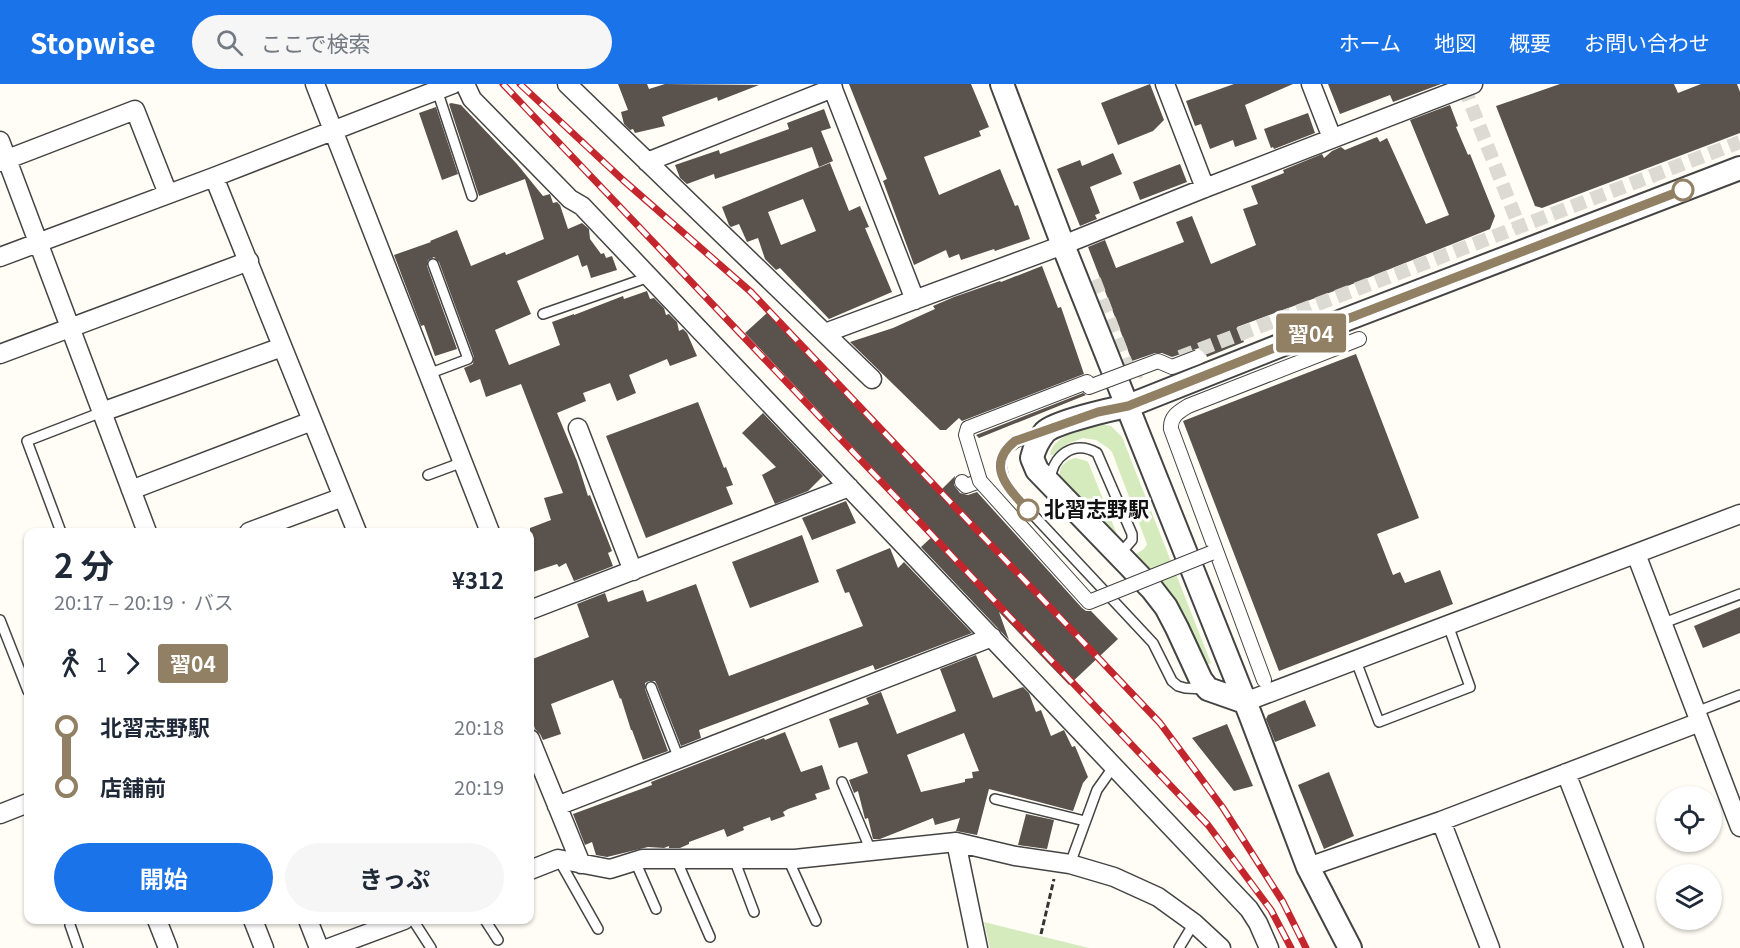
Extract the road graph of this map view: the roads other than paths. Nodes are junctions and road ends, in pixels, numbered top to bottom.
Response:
1 (315, 84) edge
2 (465, 84) edge
3 (567, 84) edge
4 (1002, 84) edge
5 (1165, 84) edge
6 (1311, 84) edge
7 (1466, 85) edge
8 (832, 86) edge
9 (445, 87) edge
10 (333, 129) junction
11 (1332, 138) junction
12 (0, 141) edge
13 (3, 160) edge
14 (647, 162) junction
15 (1740, 168) edge
16 (214, 177) junction
17 (1205, 188) junction
18 (168, 194) junction
19 (472, 196) dead end
20 (38, 243) junction
21 (1063, 245) junction
22 (0, 257) edge
23 (249, 261) junction
24 (433, 264) dead end
25 (649, 277) junction
26 (915, 300) junction
27 (543, 314) dead end
28 (70, 327) junction
29 (825, 333) junction
30 (1359, 339) dead end
31 (282, 347) junction
32 (0, 354) edge
33 (1198, 357) tunnel mouth
34 (429, 375) junction
35 (1116, 376) junction
36 (872, 379) dead end
37 (1128, 406) junction
38 (102, 412) junction
39 (312, 421) junction
40 (578, 428) dead end
41 (1047, 430) junction
42 (463, 462) junction
43 (428, 475) dead end
44 (980, 481) junction
45 (962, 482) dead end
46 (1050, 483) junction
47 (849, 487) junction
48 (131, 490) junction
49 (343, 497) junction
50 (1740, 514) edge
51 (60, 528) edge
52 (145, 528) edge
53 (260, 528) edge
54 (355, 528) edge
55 (488, 528) edge
56 (1211, 553) dead end
57 (1636, 554) junction
58 (1119, 555) junction
59 (633, 571) junction
60 (1740, 594) edge
61 (534, 608) edge
62 (0, 620) edge
63 (1661, 624) junction
64 (1448, 625) junction
65 (992, 637) junction
66 (1356, 661) junction
67 (1264, 680) dead end
68 (24, 681) edge
69 (651, 687) dead end
70 (1208, 689) junction
71 (1740, 695) edge
72 (1245, 702) junction
73 (1698, 717) junction
74 (534, 749) edge
75 (679, 759) junction
76 (1114, 766) junction
77 (1566, 773) junction
78 (842, 782) dead end
79 (1735, 798) edge
80 (995, 799) dead end
81 (24, 805) edge
82 (557, 806) junction
83 (0, 814) edge
84 (1085, 821) junction
85 (1440, 821) junction
86 (1740, 827) edge
87 (956, 842) junction
88 (871, 850) junction
89 (558, 859) junction
90 (676, 859) junction
91 (734, 859) junction
92 (788, 859) junction
93 (635, 861) junction
94 (1064, 863) junction
95 (581, 864) junction
96 (1308, 867) junction
97 (534, 868) edge
98 (656, 909) dead end
99 (754, 912) dead end
100 (816, 921) dead end
101 (1194, 923) junction
102 (159, 924) edge
103 (255, 924) edge
104 (310, 924) edge
105 (393, 924) edge
106 (416, 924) edge
107 (488, 924) edge
108 (70, 925) dead end
109 (598, 929) dead end
110 (710, 937) dead end
111 (498, 940) dead end
112 (78, 948) edge
113 (168, 948) edge
114 (264, 948) edge
115 (319, 948) edge
116 (329, 948) edge
117 (431, 948) edge
118 (978, 948) edge
119 (1179, 948) edge
120 (1221, 948) edge
121 (1269, 948) edge
122 (1350, 948) edge
123 (1490, 948) edge
124 (1634, 948) edge

1 - 10 street
2 - 25 street
3 - 14 street
4 - 21 street
5 - 17 street
6 - 11 street
7 - 11 street
8 - 14 street
8 - 26 street
9 - 10 street
9 - 19 lane
10 - 16 street
10 - 34 street
11 - 17 street
12 - 13 street
13 - 18 street
13 - 20 street
14 - 29 street
15 - 37 street
16 - 18 street
16 - 23 street
17 - 21 street
18 - 20 street
20 - 22 street
20 - 28 street
21 - 26 street
21 - 35 street
23 - 28 street
23 - 31 street
24 - 34 lane
25 - 27 lane
25 - 47 street
26 - 29 street
28 - 32 street
28 - 38 street
29 - 36 street
30 - 67 street
31 - 38 street
31 - 39 street
33 - 35 street, bridge
34 - 42 street
35 - 37 street
35 - 44 street, bridge
37 - 41 street
37 - 72 street
38 - 48 street
38 - 51 lane
39 - 48 street
39 - 49 street
40 - 59 street
41 - 46 street
41 - 70 lane
42 - 43 lane
42 - 55 street
44 - 45 street
44 - 56 street, bridge
46 - 58 street
46 - 58 lane
47 - 59 street
47 - 65 street
48 - 52 street
49 - 53 street
49 - 54 street
50 - 57 street
57 - 63 street
57 - 64 street
58 - 70 street
59 - 61 street
60 - 63 lane
62 - 68 lane
63 - 73 street
64 - 66 street
64 - 66 lane
65 - 75 street
65 - 76 street
66 - 72 street
69 - 75 lane
70 - 72 street
71 - 73 lane
72 - 96 street
73 - 77 street
73 - 79 street
74 - 82 street
75 - 82 street
76 - 84 lane
76 - 121 street
77 - 85 street
77 - 124 street
78 - 88 lane
79 - 86 street
80 - 84 lane
81 - 83 street
82 - 95 street
84 - 94 lane
85 - 96 street
85 - 123 street
87 - 88 street
87 - 94 street
87 - 118 street
88 - 92 street
89 - 95 street
89 - 97 street
89 - 109 lane
90 - 91 street
90 - 93 street
90 - 110 lane
91 - 92 street
91 - 99 lane
92 - 100 lane
93 - 95 street
93 - 98 lane
94 - 101 street
96 - 122 street
101 - 119 lane
101 - 120 street
102 - 113 street
103 - 114 street
104 - 115 street
105 - 116 street
106 - 117 lane
107 - 111 lane
108 - 112 lane

